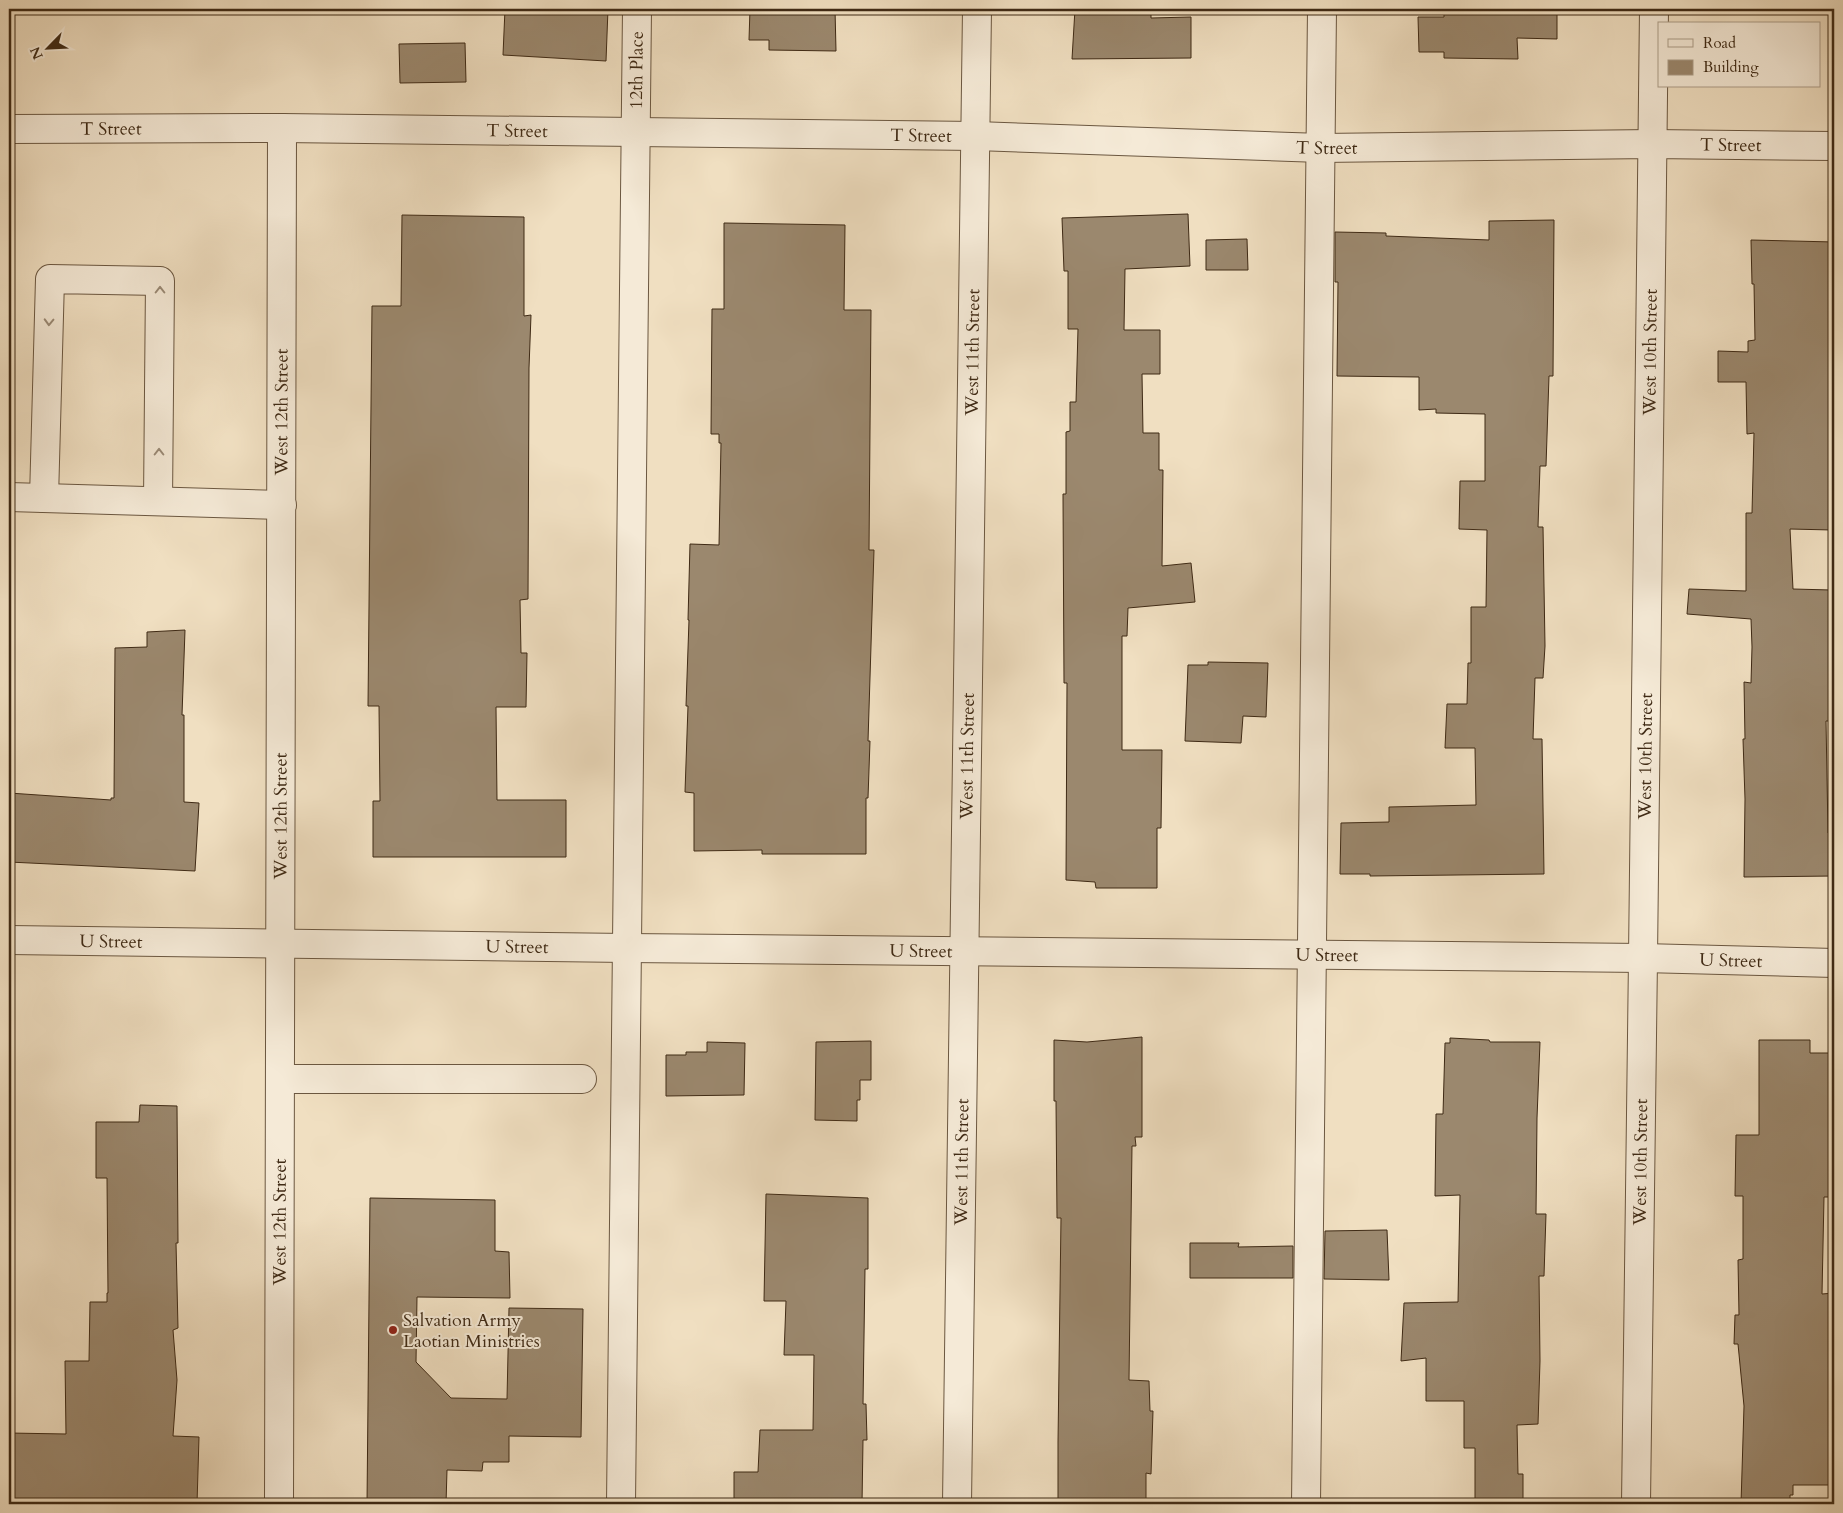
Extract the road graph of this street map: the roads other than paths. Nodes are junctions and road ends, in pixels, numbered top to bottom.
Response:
1 (637, 9) edge
2 (977, 9) edge
3 (1322, 9) edge
4 (1654, 9) edge
5 (282, 128) junction
6 (9, 129) edge
7 (635, 133) junction
8 (976, 136) junction
9 (1652, 144) junction
10 (1834, 146) edge
11 (1321, 148) junction
12 (9, 497) edge
13 (44, 498) junction
14 (158, 501) junction
15 (282, 505) junction
16 (9, 940) edge
17 (282, 943) junction
18 (627, 948) junction
19 (963, 952) junction
20 (1312, 955) junction
21 (1643, 958) junction
22 (1834, 963) edge
23 (582, 1078) dead end
24 (281, 1080) junction
25 (279, 1504) edge
26 (621, 1504) edge
27 (957, 1504) edge
28 (1306, 1504) edge
29 (1636, 1504) edge

1 - 7 street, 12th Place
2 - 8 street, West 11th Street
3 - 11 street
4 - 9 street, West 10th Street
5 - 6 street, T Street
5 - 7 street, T Street
5 - 15 street, West 12th Street
7 - 8 street, T Street
7 - 18 street, 12th Place
8 - 11 street, T Street
8 - 19 street, West 11th Street
9 - 10 street, T Street
9 - 11 street, T Street
9 - 21 street, West 10th Street
11 - 20 street
12 - 13 street
13 - 14 street
14 -> 13 street
14 - 15 street
15 - 17 street, West 12th Street
16 - 17 street, U Street
17 - 18 street, U Street
17 - 24 street, West 12th Street
18 - 19 street, U Street
18 - 26 street, 12th Place
19 - 20 street, U Street
19 - 27 street, West 11th Street
20 - 21 street, U Street
20 - 28 street
21 - 22 street, U Street
21 - 29 street, West 10th Street
23 - 24 street
24 - 25 street, West 12th Street

